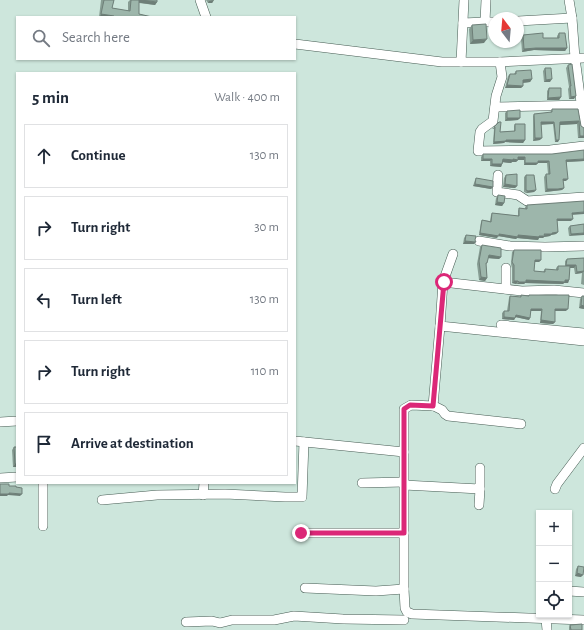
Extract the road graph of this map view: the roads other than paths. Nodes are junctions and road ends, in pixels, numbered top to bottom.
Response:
1 (200, 0) edge
2 (464, 0) edge
3 (486, 0) edge
4 (570, 0) edge
5 (488, 12) edge
6 (206, 16) edge
7 (572, 18) junction
8 (524, 21) edge
9 (488, 22) edge
10 (463, 23) junction
11 (296, 44) edge
12 (580, 58) edge
13 (461, 62) junction
14 (500, 62) junction
15 (582, 105) edge
16 (495, 107) junction
17 (584, 125) edge
18 (584, 146) edge
19 (498, 175) dead end
20 (584, 197) edge
21 (479, 242) dead end
22 (584, 246) edge
23 (453, 254) dead end
24 (506, 268) dead end
25 (444, 282) junction
26 (506, 289) junction
27 (584, 293) edge
28 (501, 325) dead end
29 (440, 326) junction
30 (579, 336) edge
31 (433, 406) junction
32 (16, 421) edge
33 (0, 422) edge
34 (521, 424) dead end
35 (299, 442) edge
36 (584, 448) edge
37 (404, 452) junction
38 (480, 468) dead end
39 (16, 477) edge
40 (0, 478) edge
41 (362, 483) dead end
42 (404, 483) junction
43 (42, 484) edge
44 (204, 484) edge
45 (555, 489) dead end
46 (480, 490) junction
47 (204, 494) junction
48 (102, 500) dead end
49 (479, 505) dead end
50 (43, 526) dead end
51 (301, 533) dead end
52 (404, 533) junction
53 (304, 588) dead end
54 (404, 589) junction
55 (572, 591) edge
56 (584, 592) edge
57 (405, 608) junction
58 (546, 619) junction
59 (404, 620) junction
60 (584, 620) edge
61 (186, 622) dead end
62 (404, 630) edge
63 (547, 630) edge

1 - 6 street
2 - 10 street
3 - 5 street
4 - 7 street
7 - 8 street
7 - 12 street
9 - 10 street
10 - 13 street
11 - 13 street
12 - 14 street
12 - 15 street
13 - 14 street
14 - 16 street
15 - 16 street
15 - 17 street
16 - 18 street
19 - 20 street
21 - 22 street
23 - 25 street
24 - 26 street
25 - 26 street
25 - 29 street
26 - 27 street
28 - 30 street
29 - 30 street
29 - 31 street
31 - 34 street
31 - 37 street
32 - 33 street
35 - 37 street
35 - 47 street
36 - 45 street
37 - 42 street
38 - 46 street
39 - 40 street
41 - 42 street
42 - 46 street
42 - 52 street
43 - 50 street
44 - 47 street
46 - 49 street
47 - 48 street
51 - 52 street
52 - 54 street
53 - 54 street
54 - 57 street
55 - 56 street
57 - 58 street
57 - 59 street
58 - 60 street
58 - 63 street
59 - 61 street
59 - 62 street

